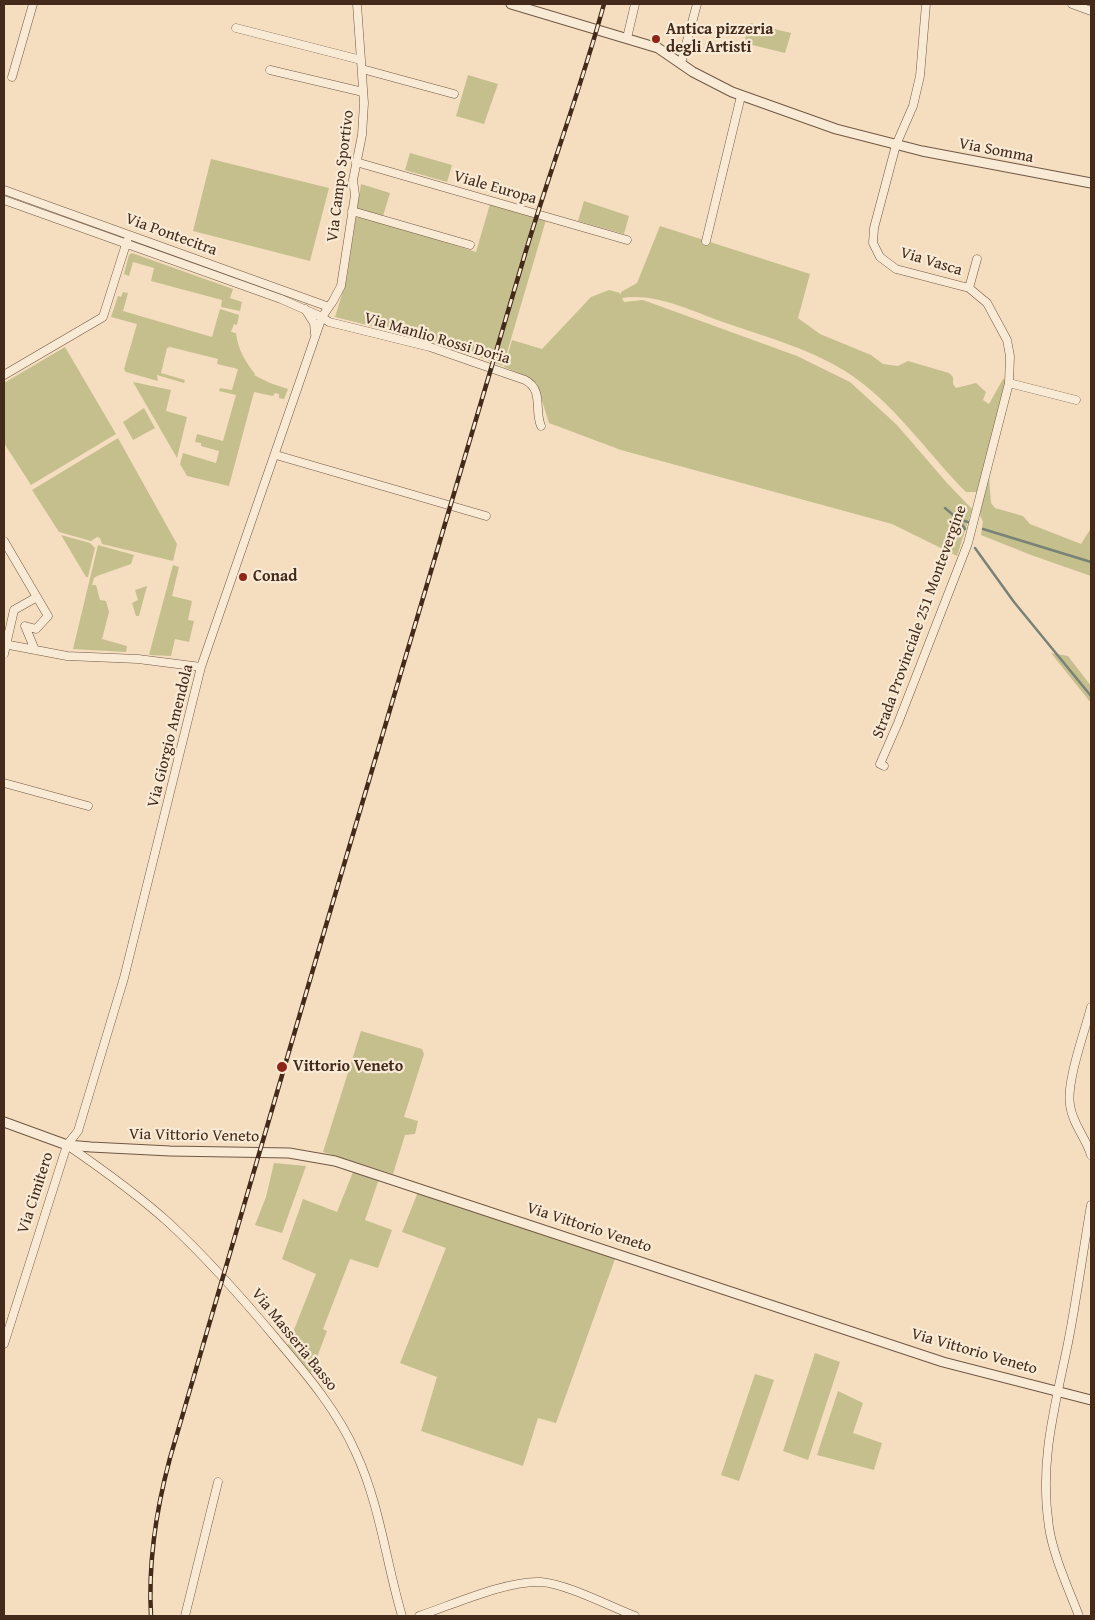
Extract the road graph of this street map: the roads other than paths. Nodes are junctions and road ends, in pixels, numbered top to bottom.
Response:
1 (33, 4) edge
2 (357, 4) edge
3 (511, 4) edge
4 (635, 4) edge
5 (697, 4) edge
6 (926, 4) edge
7 (1072, 4) edge
8 (1091, 10) edge
9 (236, 28) dead end
10 (627, 38) junction
11 (361, 60) junction
12 (681, 63) junction
13 (362, 69) junction
14 (270, 70) dead end
15 (12, 77) dead end
16 (363, 92) junction
17 (454, 94) dead end
18 (741, 96) junction
19 (896, 145) junction
20 (356, 162) junction
21 (1091, 183) edge
22 (4, 190) edge
23 (4, 200) edge
24 (352, 211) junction
25 (129, 235) junction
26 (626, 240) dead end
27 (706, 241) dead end
28 (126, 244) junction
29 (470, 245) dead end
30 (977, 259) dead end
31 (969, 288) junction
32 (330, 307) junction
33 (305, 309) junction
34 (322, 317) junction
35 (315, 337) junction
36 (4, 375) edge
37 (1008, 383) junction
38 (1076, 400) dead end
39 (541, 426) dead end
40 (276, 455) junction
41 (991, 455) joint
42 (486, 516) dead end
43 (4, 541) edge
44 (37, 597) junction
45 (5, 644) edge
46 (35, 650) junction
47 (4, 654) edge
48 (201, 667) junction
49 (884, 766) dead end
50 (4, 784) edge
51 (88, 806) dead end
52 (1091, 1007) edge
53 (4, 1122) edge
54 (67, 1145) junction
55 (1091, 1155) edge
56 (1091, 1205) edge
57 (4, 1344) edge
58 (1058, 1390) junction
59 (1091, 1400) edge
60 (218, 1482) dead end
61 (185, 1616) edge
62 (402, 1616) edge
63 (419, 1616) edge
64 (635, 1616) edge
65 (1079, 1616) edge

1 - 15 street
2 - 11 street, Via Campo Sportivo
3 - 10 street, Via Somma
4 - 10 street
5 - 12 street
6 - 19 street, Via Vasca
7 - 8 street
9 - 11 street
10 - 12 street, Via Somma
11 - 13 street, Via Campo Sportivo
12 - 18 street, Via Somma
13 - 16 street, Via Campo Sportivo
13 - 17 street
14 - 16 street
16 - 20 street, Via Campo Sportivo
18 - 19 street, Via Somma
18 - 27 street
19 - 21 street, Via Somma
19 - 31 street, Via Vasca
20 - 24 street, Via Campo Sportivo
20 - 26 street, Viale Europa
22 - 25 street, Via Pontecitra
23 - 28 street, Via Pontecitra
24 - 29 street
24 - 32 street, Via Campo Sportivo
25 - 28 street
25 - 32 street, Via Pontecitra
28 - 33 street, Via Pontecitra
28 - 36 street
30 - 31 street
31 - 37 street, Via Vasca
32 - 34 street, Via Campo Sportivo
33 - 34 street, Via Pontecitra
33 - 35 street
34 - 35 street, Via Giorgio Amendola
34 - 39 street, Via Manlio Rossi Doria
35 - 40 street, Via Giorgio Amendola
37 - 38 street
37 - 41 street, Via Vasca
40 - 42 street
40 - 48 street, Via Giorgio Amendola
41 - 49 street, Strada Provinciale 251 Montevergine
43 - 44 street
44 - 45 street
44 - 46 street
45 - 46 street
45 - 47 street
46 - 48 street
48 - 54 street, Via Giorgio Amendola
50 - 51 street
52 - 55 street
53 - 54 street, Via Cimitero
54 - 57 street, Via Cimitero
54 - 58 street, Via Vittorio Veneto
54 - 62 street, Via Masseria Basso
56 - 58 street
58 - 59 street, Via Vittorio Veneto
58 - 65 street
60 - 61 street
63 - 64 street

